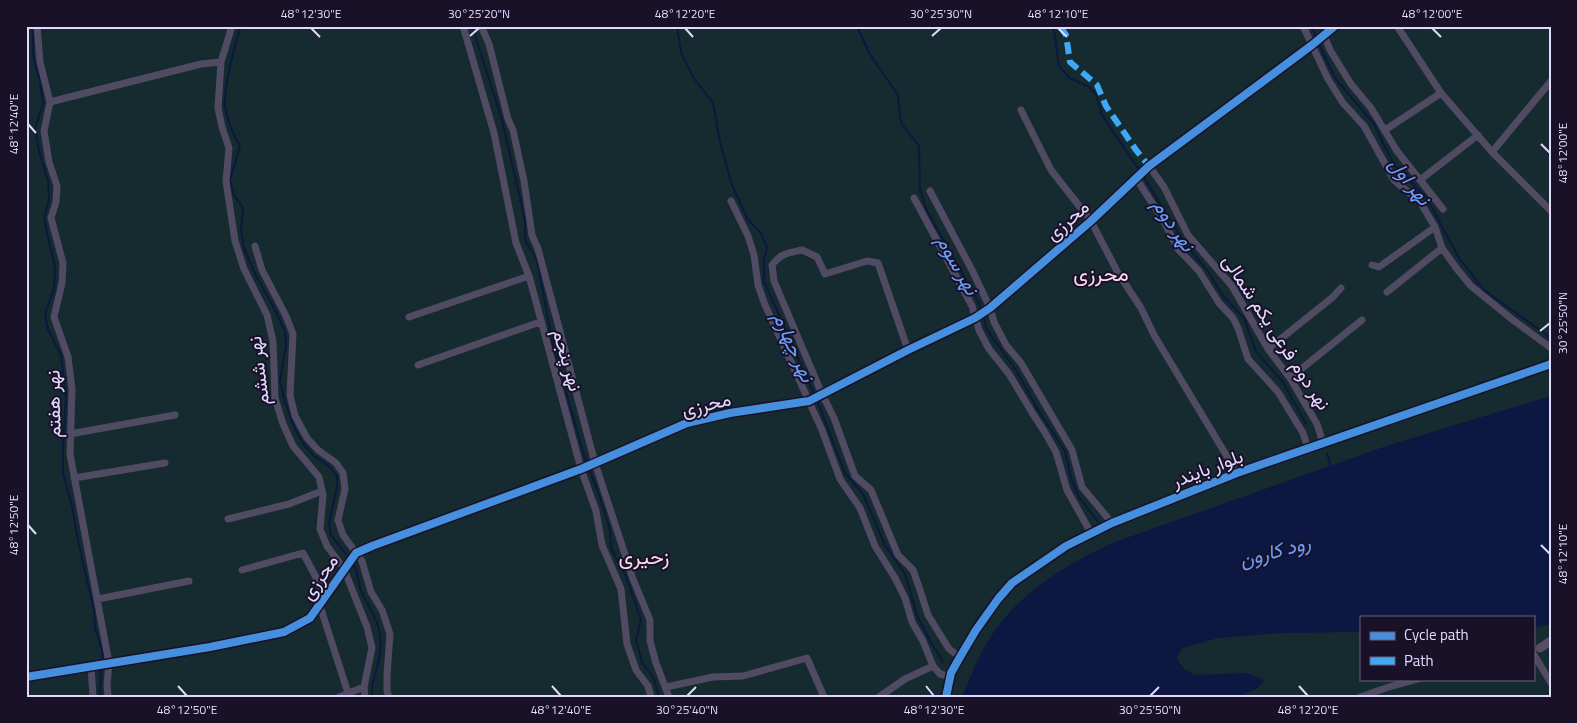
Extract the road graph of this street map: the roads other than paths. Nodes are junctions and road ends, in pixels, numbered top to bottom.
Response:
1 (37, 26) edge
2 (232, 26) edge
3 (464, 26) edge
4 (481, 26) edge
5 (1303, 26) edge
6 (1335, 26) edge
7 (1397, 26) edge
8 (1322, 37) junction
9 (1313, 44) junction
10 (221, 62) junction
11 (1551, 81) edge
12 (1441, 94) junction
13 (50, 102) junction
14 (1021, 110) dead end
15 (1384, 130) junction
16 (1478, 135) junction
17 (1492, 152) junction
18 (1147, 168) junction
19 (1137, 176) junction
20 (1420, 180) junction
21 (930, 191) dead end
22 (914, 198) dead end
23 (731, 201) dead end
24 (1443, 208) dead end
25 (1551, 211) edge
26 (1091, 221) junction
27 (1435, 227) junction
28 (255, 246) dead end
29 (1442, 248) junction
30 (1372, 265) dead end
31 (529, 276) junction
32 (1341, 288) dead end
33 (1387, 292) dead end
34 (982, 313) junction
35 (408, 317) dead end
36 (1362, 320) dead end
37 (540, 322) junction
38 (1268, 348) junction
39 (1551, 348) edge
40 (908, 350) junction
41 (1551, 364) edge
42 (418, 365) dead end
43 (1290, 378) junction
44 (815, 397) junction
45 (175, 415) dead end
46 (70, 434) junction
47 (1323, 443) junction
48 (1308, 448) junction
49 (165, 463) dead end
50 (593, 464) junction
51 (582, 468) junction
52 (1237, 473) junction
53 (74, 478) junction
54 (322, 491) junction
55 (228, 519) dead end
56 (1112, 523) junction
57 (1091, 533) junction
58 (355, 555) junction
59 (346, 567) junction
60 (242, 570) dead end
61 (189, 581) dead end
62 (326, 596) junction
63 (98, 599) junction
64 (320, 606) junction
65 (1551, 641) edge
66 (1551, 649) edge
67 (1535, 650) edge
68 (960, 657) junction
69 (108, 664) junction
70 (94, 666) junction
71 (933, 666) junction
72 (26, 677) edge
73 (951, 677) junction
74 (1414, 680) edge
75 (1551, 683) edge
76 (364, 687) junction
77 (666, 687) junction
78 (348, 693) junction
79 (93, 697) edge
80 (108, 697) edge
81 (339, 697) edge
82 (365, 697) edge
83 (389, 697) edge
84 (651, 697) edge
85 (669, 697) edge
86 (824, 697) edge
87 (879, 697) edge
88 (946, 697) edge
89 (1360, 697) edge

1 - 13 street, نهر هفتم
2 - 10 street, نهر ششم
3 - 31 street, نهر پنجم
4 - 50 street, نهر پنجم
5 - 9 street
6 - 8 street, محرزی
7 - 12 street
8 - 9 street, محرزی
8 - 15 street
9 - 18 street, محرزی
9 - 27 street
10 - 13 street
10 - 54 street, نهر ششم
11 - 17 street
12 - 15 street
12 - 16 street
13 - 46 street, نهر هفتم
14 - 26 street
15 - 20 street
16 - 17 street
16 - 20 street
17 - 25 street
18 - 19 street, محرزی
18 - 38 street, نهر دوم فرعی یکم شمالی
19 - 26 street, محرزی
19 - 48 street
20 - 24 street
21 - 34 street
22 - 34 street
23 - 44 street
26 - 34 street, محرزی
26 - 52 street
27 - 29 street
27 - 30 street
28 - 58 street
29 - 33 street
29 - 39 street
31 - 35 street
31 - 37 street, نهر پنجم
32 - 38 street
34 - 40 street, محرزی
34 - 56 street
34 - 57 street
36 - 43 street
37 - 42 street
37 - 51 street, نهر پنجم
38 - 43 street, نهر دوم فرعی یکم شمالی
40 - 44 street, محرزی
40 - 44 street
41 - 47 street, بلوار بایندر
43 - 47 street, نهر دوم فرعی یکم شمالی
44 - 50 street, محرزی
44 - 68 street
44 - 71 street
45 - 46 street
46 - 53 street, نهر هفتم
47 - 48 street, بلوار بایندر
48 - 52 street, بلوار بایندر
49 - 53 street
50 - 51 street, محرزی
50 - 77 street, نهر پنجم
51 - 58 street, محرزی
51 - 84 street, نهر پنجم
52 - 56 street, بلوار بایندر
53 - 63 street, نهر هفتم
54 - 55 street
54 - 59 street, نهر ششم
56 - 57 street, بلوار بایندر
57 - 68 street, بلوار بایندر
58 - 59 street, محرزی
58 - 83 street
59 - 62 street, محرزی
59 - 76 street, نهر ششم
60 - 62 street
61 - 63 street
62 - 64 street, محرزی
63 - 69 street, نهر هفتم
64 - 69 street, محرزی
64 - 78 street
65 - 67 main road
66 - 67 main road
67 - 75 street
68 - 73 street, بلوار بایندر
69 - 70 street, محرزی
69 - 80 street, نهر هفتم
70 - 72 street, محرزی
70 - 79 street
71 - 73 street
71 - 87 street
73 - 88 street, بلوار بایندر
74 - 89 street
76 - 78 street
76 - 82 street, نهر ششم
77 - 85 street, نهر پنجم
77 - 86 street
78 - 81 street

